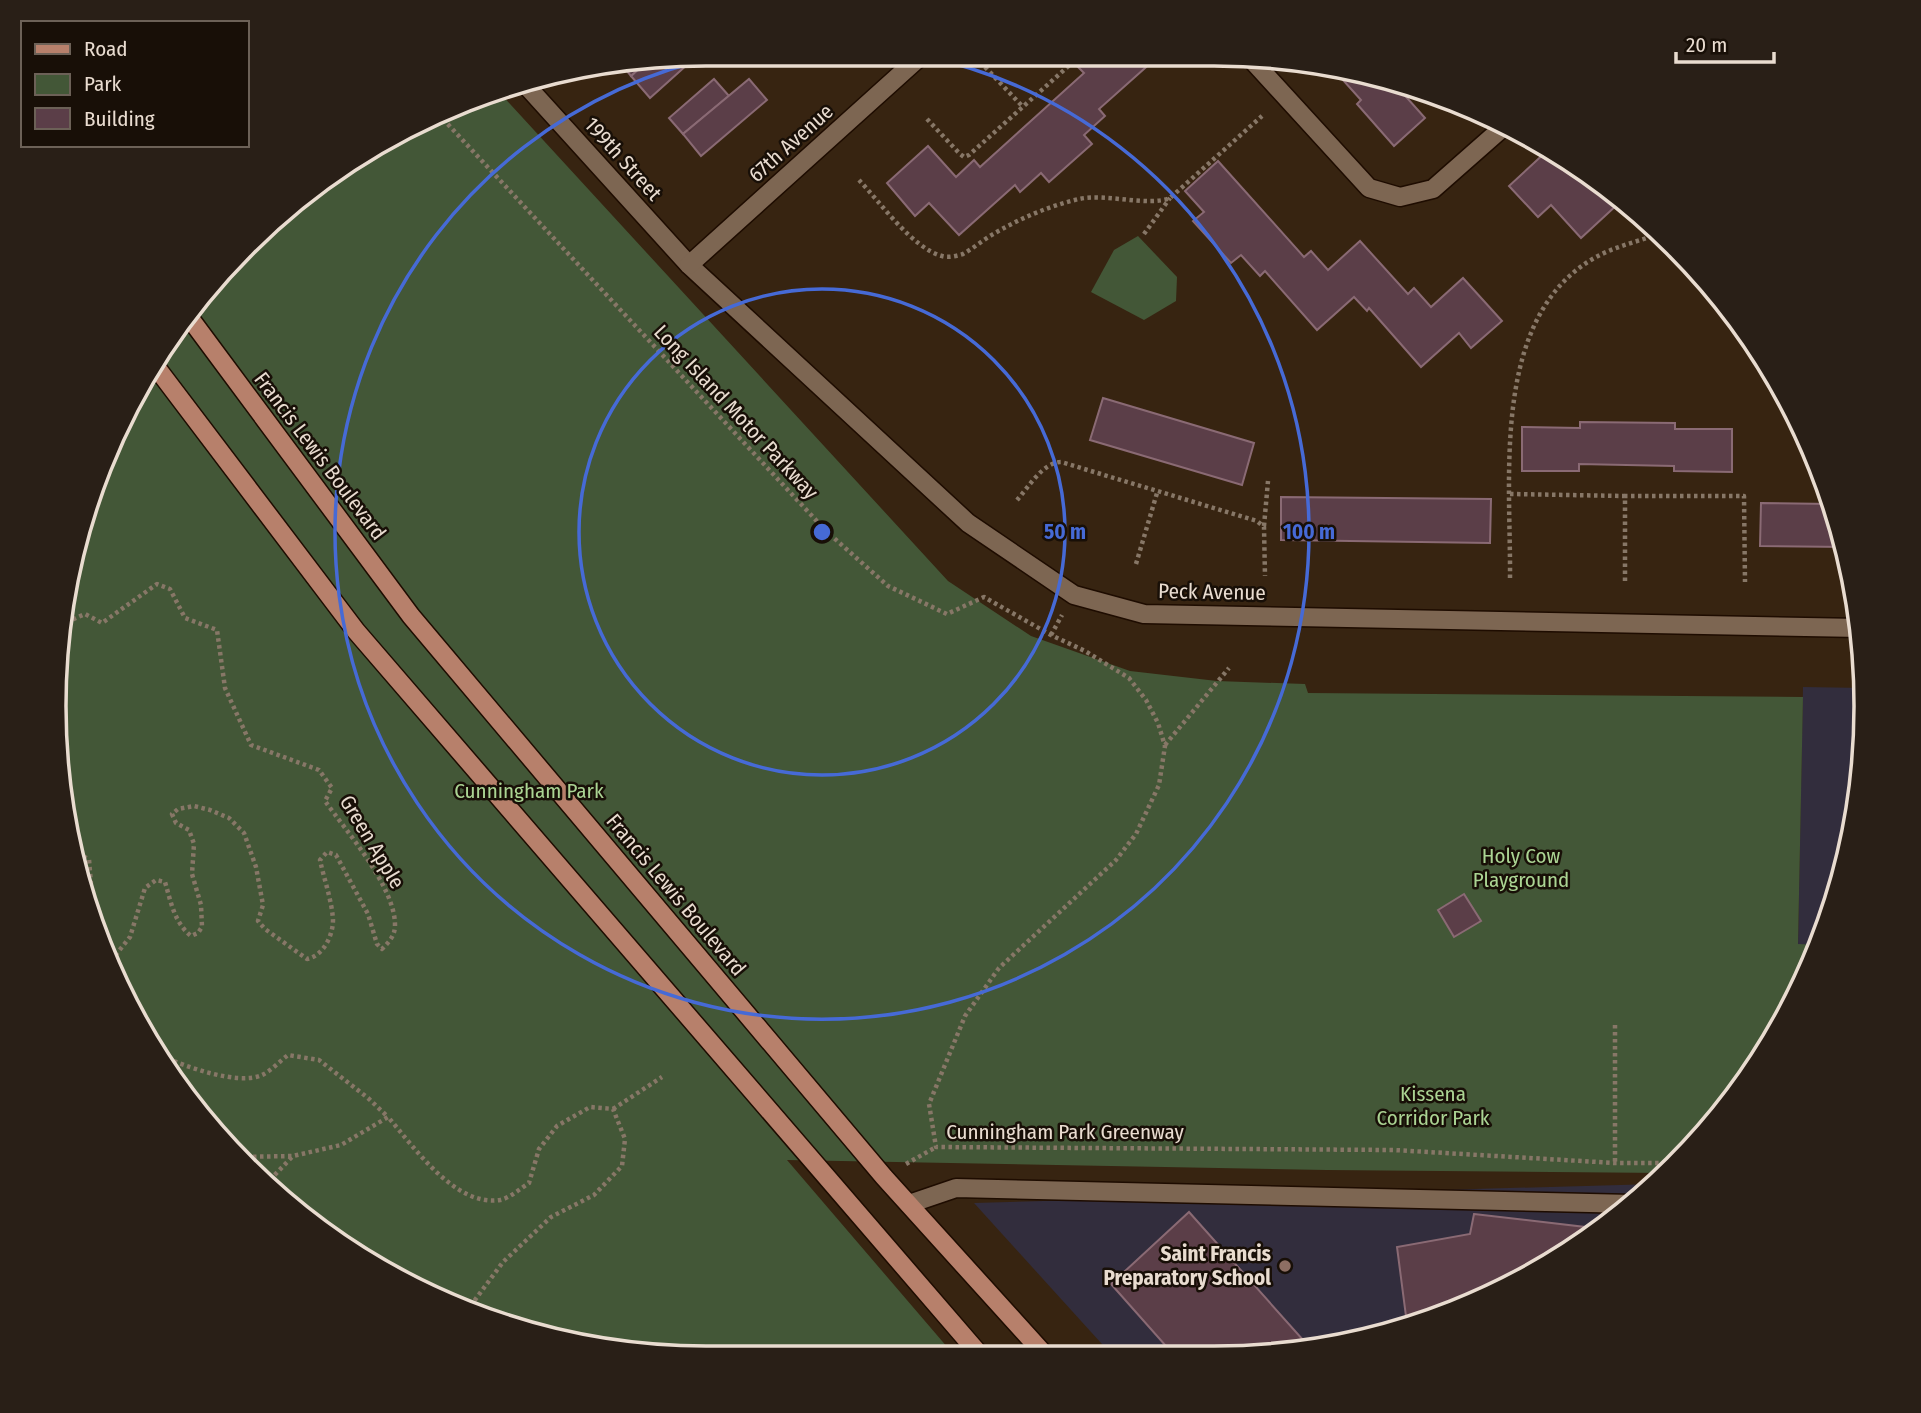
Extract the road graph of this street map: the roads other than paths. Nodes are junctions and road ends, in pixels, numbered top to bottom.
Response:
1 (910, 66) edge
2 (1259, 68) edge
3 (531, 91) edge
4 (1497, 133) edge
5 (689, 265) junction
6 (194, 324) edge
7 (160, 373) edge
8 (1849, 628) edge
9 (909, 1204) junction
10 (1617, 1204) edge
11 (972, 1346) edge
12 (1037, 1346) edge

1 - 5 street, 67th Avenue
2 - 4 street
3 - 5 street, 199th Street
5 - 8 street, Peck Avenue
6 - 9 main road, Francis Lewis Boulevard
7 - 11 main road
9 - 10 street
9 - 12 main road, Francis Lewis Boulevard

